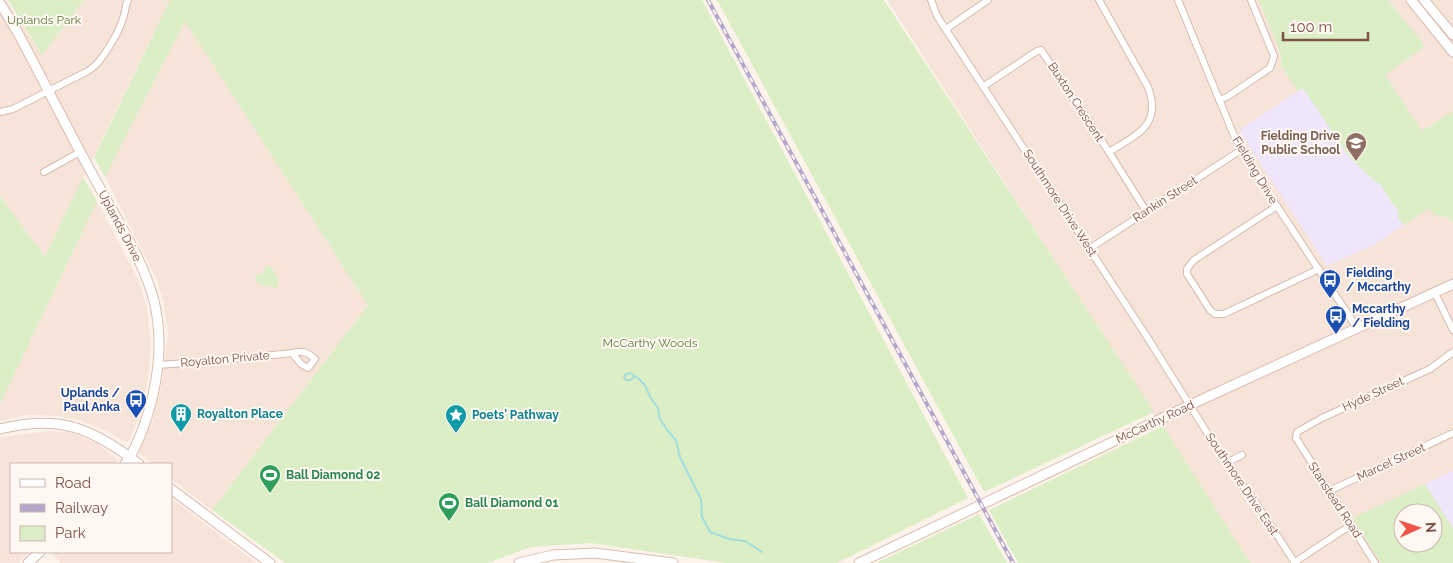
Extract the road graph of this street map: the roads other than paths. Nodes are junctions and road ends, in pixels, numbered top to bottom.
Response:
1 (931, 0) edge
2 (988, 0) edge
3 (1098, 0) edge
4 (1178, 0) edge
5 (1251, 0) edge
6 (1411, 0) edge
7 (1424, 0) edge
8 (124, 1) edge
9 (0, 3) edge
10 (946, 29) junction
11 (1453, 35) edge
12 (1453, 52) edge
13 (984, 86) junction
14 (48, 91) junction
15 (1219, 100) junction
16 (0, 112) edge
17 (1242, 150) junction
18 (80, 152) junction
19 (1109, 152) junction
20 (44, 172) dead end
21 (1277, 206) junction
22 (1146, 212) junction
23 (1089, 248) junction
24 (1319, 269) junction
25 (1453, 284) edge
26 (1434, 293) junction
27 (1357, 328) junction
28 (1453, 330) edge
29 (1453, 352) edge
30 (292, 353) dead end
31 (158, 365) junction
32 (1190, 405) junction
33 (0, 429) edge
34 (1453, 433) edge
35 (1296, 438) joint
36 (1242, 454) dead end
37 (127, 461) edge
38 (1226, 463) junction
39 (172, 490) edge
40 (1329, 491) junction
41 (1351, 525) junction
42 (39, 553) edge
43 (652, 561) edge
44 (1295, 562) edge
45 (28, 563) edge
46 (270, 563) edge
47 (519, 563) edge
48 (673, 563) edge
49 (859, 563) edge
50 (1376, 563) edge

1 - 10 street, Southmore Drive West
2 - 10 street
3 - 19 street
4 - 15 street, Fielding Drive
5 - 15 street
6 - 12 street
7 - 11 street
8 - 14 street
9 - 14 street, Uplands Drive
10 - 13 street, Southmore Drive West
13 - 19 street, Buxton Crescent
13 - 23 street, Southmore Drive West
14 - 16 street
14 - 18 street, Uplands Drive
15 - 17 street, Fielding Drive
17 - 21 street, Fielding Drive
17 - 22 street, Rankin Street
18 - 20 street
18 - 31 street, Uplands Drive
19 - 22 street, Buxton Crescent
21 - 24 street, Fielding Drive
21 - 24 street
22 - 23 street, Rankin Street
23 - 32 street, Southmore Drive West
24 - 27 street, Fielding Drive
25 - 26 street, McCarthy Road
26 - 27 street, McCarthy Road
26 - 28 street
27 - 32 street, McCarthy Road
29 - 35 street, Hyde Street
30 - 31 street, Royalton Private
31 - 37 street, Uplands Drive
32 - 38 street, Southmore Drive East
32 - 49 street, McCarthy Road
33 - 37 street
34 - 40 street, Marcel Street
35 - 40 street, Stanstead Road
36 - 38 street
38 - 44 street, Southmore Drive East
39 - 46 street
40 - 41 street, Stanstead Road
41 - 44 street
41 - 50 street, Stanstead Road
42 - 45 street
43 - 47 street
43 - 48 street

